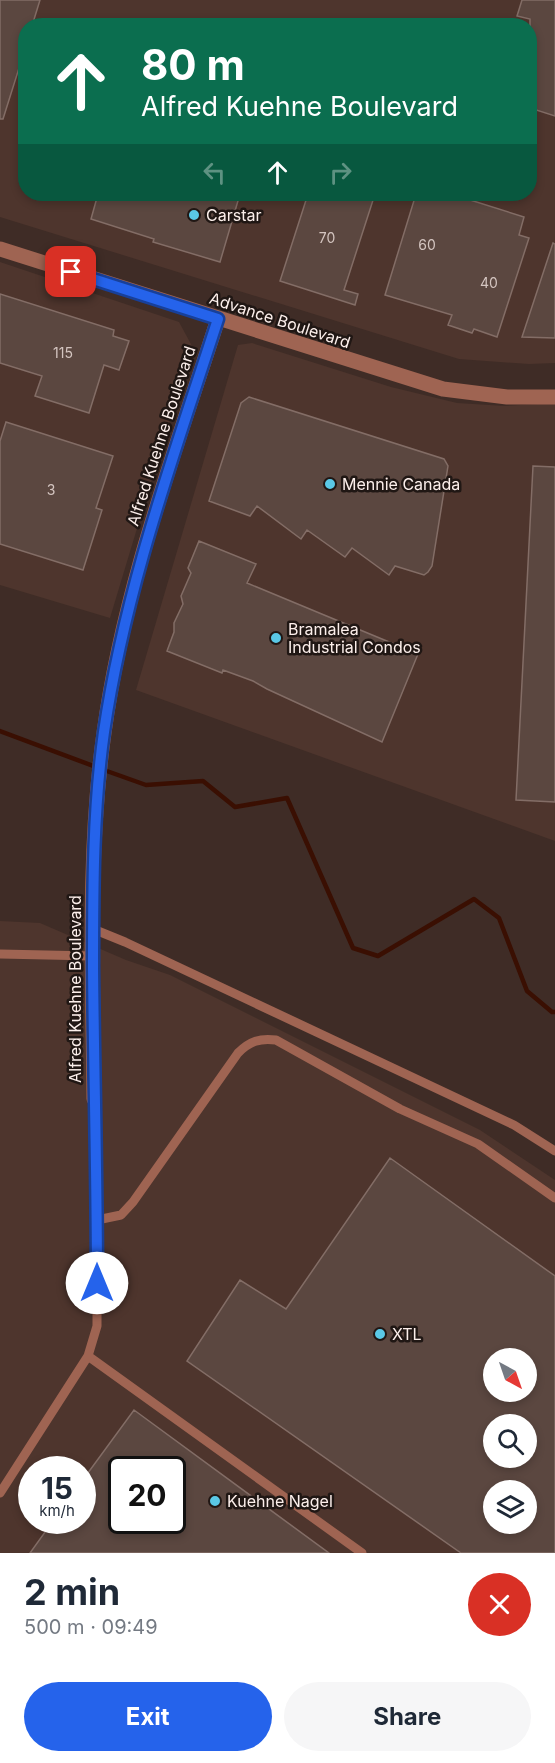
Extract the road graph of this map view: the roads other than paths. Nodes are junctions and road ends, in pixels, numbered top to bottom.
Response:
1 (0, 249) edge
2 (218, 319) junction
3 (555, 397) edge
4 (93, 929) junction
5 (0, 954) edge
6 (93, 956) junction
7 (94, 1100) joint
8 (555, 1151) edge
9 (555, 1198) edge
10 (97, 1220) junction
11 (88, 1356) junction
12 (0, 1493) edge
13 (362, 1553) edge

1 - 2 street, Advance Boulevard
2 - 3 street, Advance Boulevard
2 - 4 street, Alfred Kuehne Boulevard
4 - 6 street, Alfred Kuehne Boulevard
4 - 8 lane
5 - 6 lane
6 - 7 street, Alfred Kuehne Boulevard
7 - 10 lane
9 - 10 lane
10 - 11 lane
11 - 12 lane
11 - 13 lane

